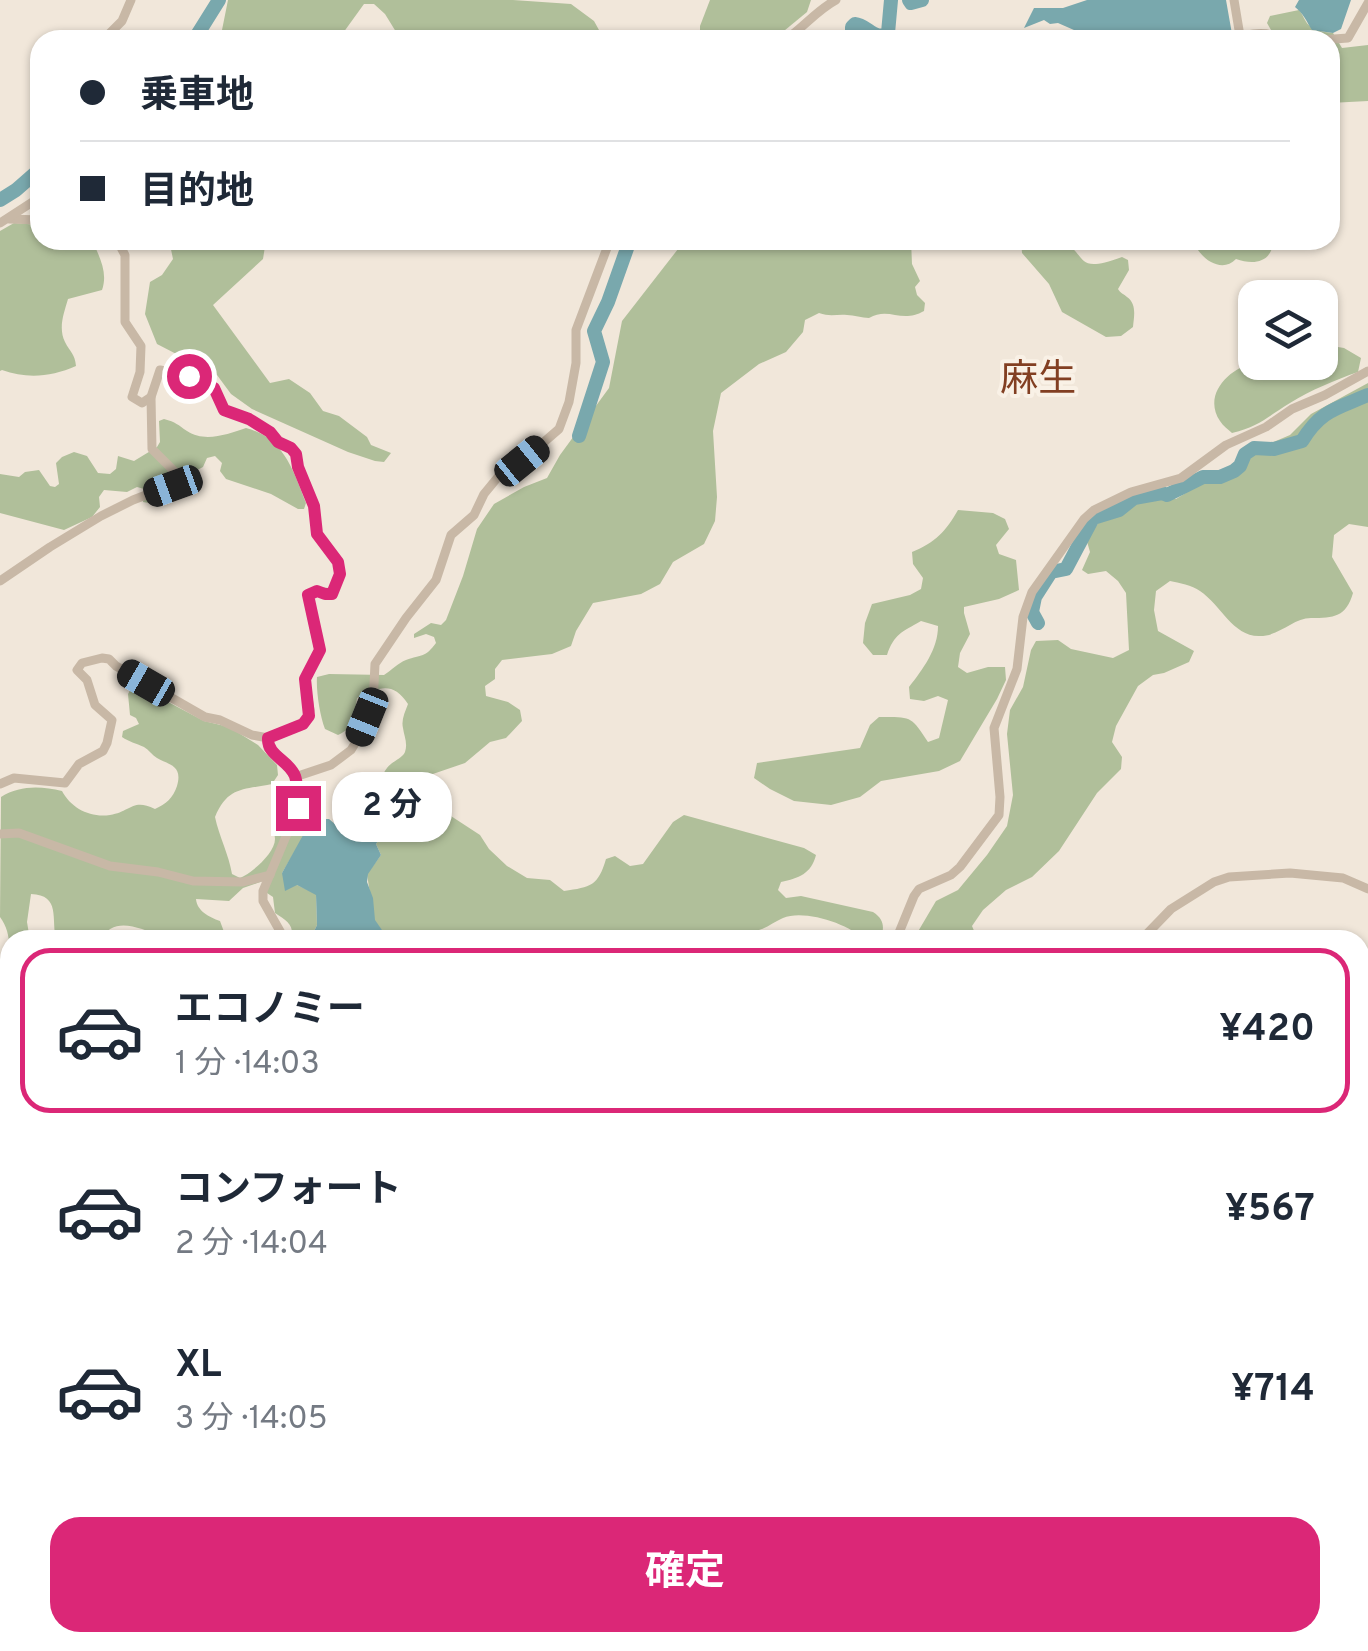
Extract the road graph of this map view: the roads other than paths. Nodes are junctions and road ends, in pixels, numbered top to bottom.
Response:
1 (131, 0) edge
2 (836, 0) edge
3 (1234, 0) edge
4 (1368, 4) edge
5 (113, 30) edge
6 (799, 30) edge
7 (1236, 30) edge
8 (1340, 39) edge
9 (30, 204) edge
10 (30, 220) edge
11 (3, 221) edge
12 (122, 250) edge
13 (606, 250) edge
14 (141, 346) junction
15 (160, 370) junction
16 (1368, 370) edge
17 (151, 396) junction
18 (0, 581) edge
19 (268, 738) junction
20 (295, 776) junction
21 (0, 784) edge
22 (0, 834) edge
23 (270, 875) junction
24 (1368, 888) edge
25 (279, 930) edge
26 (900, 930) edge
27 (1150, 930) edge

1 - 5 street
2 - 6 street
3 - 7 street
4 - 8 street
9 - 11 street
10 - 11 street
12 - 14 street
13 - 20 street
14 - 15 street
14 - 17 street
15 - 17 street
15 - 19 street
16 - 26 street
17 - 18 street
19 - 20 street
19 - 21 street
20 - 23 street
22 - 23 street
23 - 25 street
24 - 27 street

